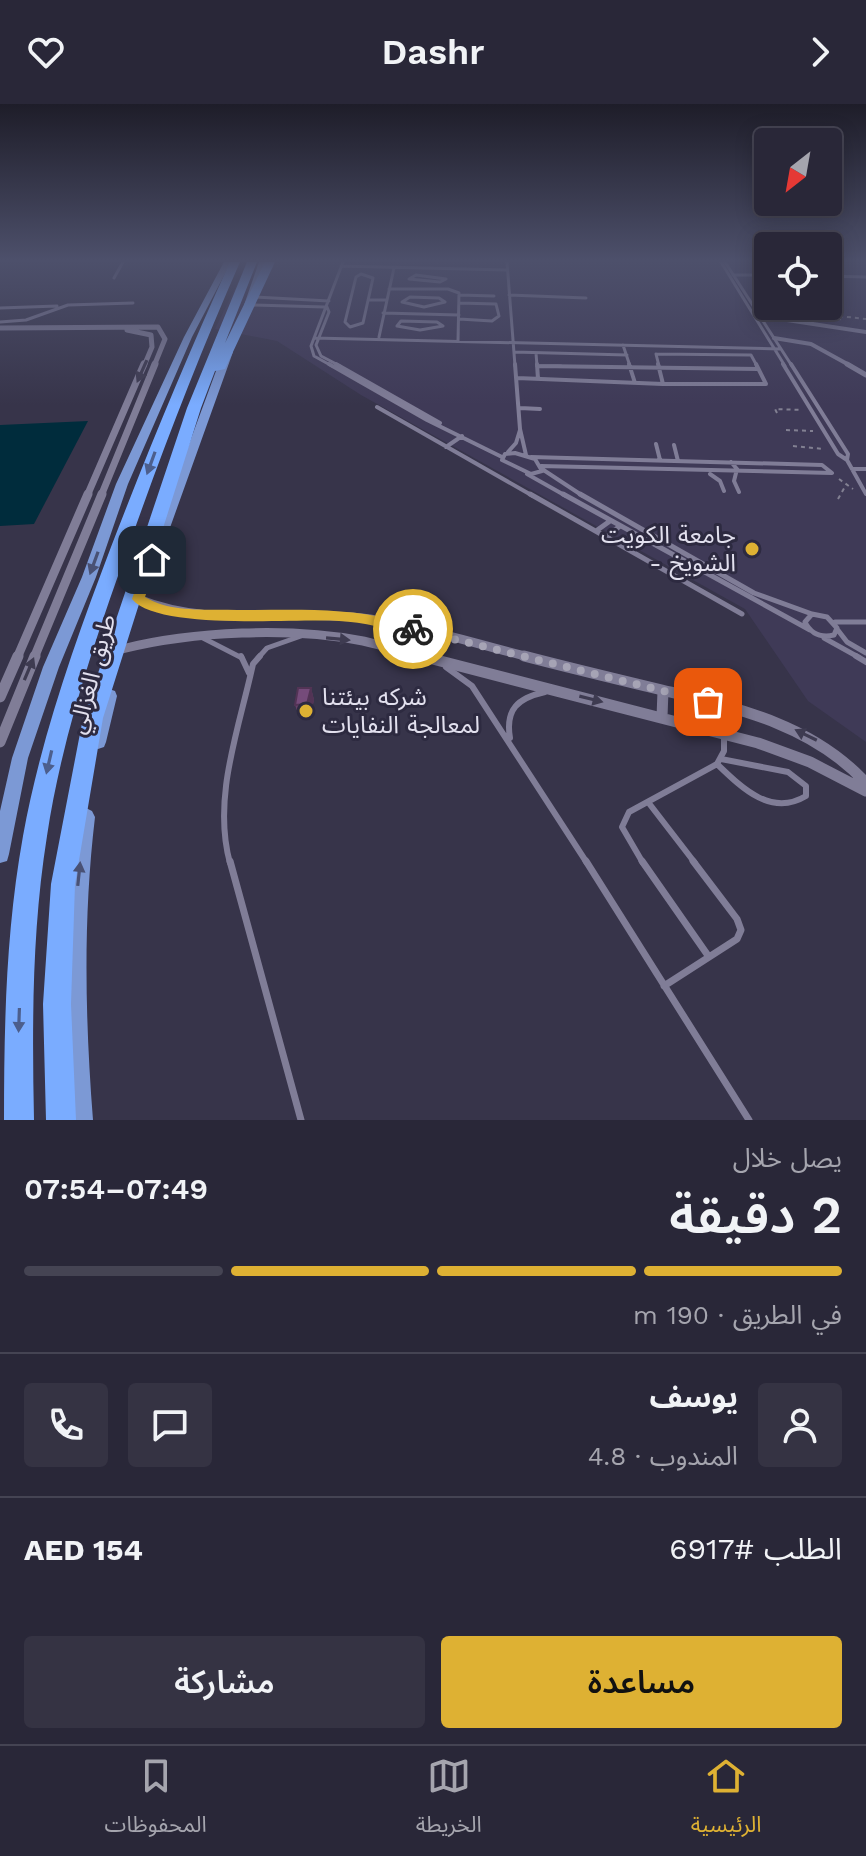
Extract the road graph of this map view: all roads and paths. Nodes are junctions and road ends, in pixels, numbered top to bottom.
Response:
1 (53, 309) edge
2 (203, 309) edge
3 (214, 309) edge
4 (233, 309) edge
5 (245, 309) edge
6 (248, 309) edge
7 (326, 309) edge
8 (350, 309) edge
9 (366, 309) edge
10 (384, 309) edge
11 (412, 309) edge
12 (459, 309) edge
13 (497, 309) edge
14 (510, 309) edge
15 (753, 309) edge
16 (383, 313) junction
17 (411, 314) junction
18 (429, 314) junction
19 (842, 316) edge
20 (459, 317) junction
21 (866, 319) edge
22 (763, 320) edge
23 (786, 320) edge
24 (428, 322) junction
25 (0, 328) edge
26 (866, 332) edge
27 (317, 337) junction
28 (379, 337) junction
29 (774, 338) junction
30 (458, 340) junction
31 (513, 341) junction
32 (623, 345) junction
33 (654, 346) junction
34 (776, 347) junction
35 (514, 352) junction
36 (536, 353) junction
37 (656, 354) junction
38 (627, 355) junction
39 (537, 366) junction
40 (630, 367) junction
41 (659, 368) junction
42 (758, 369) junction
43 (866, 375) edge
44 (517, 378) junction
45 (538, 379) junction
46 (635, 383) junction
47 (663, 384) junction
48 (397, 403) junction
49 (377, 407) dead end
50 (194, 408) junction
51 (405, 408) junction
52 (520, 408) junction
53 (540, 409) dead end
54 (812, 410) junction
55 (383, 411) junction
56 (777, 413) dead end
57 (392, 415) junction
58 (440, 423) junction
59 (520, 429) junction
60 (786, 430) dead end
61 (456, 432) junction
62 (825, 432) junction
63 (463, 436) junction
64 (439, 442) junction
65 (656, 444) dead end
66 (674, 445) dead end
67 (793, 446) dead end
68 (446, 447) junction
69 (836, 449) junction
70 (504, 455) junction
71 (529, 456) junction
72 (619, 459) junction
73 (660, 460) junction
74 (847, 460) junction
75 (678, 461) junction
76 (731, 462) junction
77 (542, 468) junction
78 (852, 469) junction
79 (866, 469) edge
80 (619, 470) junction
81 (706, 472) junction
82 (736, 473) junction
83 (832, 473) junction
84 (527, 474) junction
85 (857, 478) junction
86 (866, 479) edge
87 (847, 485) junction
88 (724, 491) dead end
89 (856, 491) dead end
90 (739, 492) dead end
91 (866, 494) edge
92 (838, 499) dead end
93 (610, 521) junction
94 (620, 526) junction
95 (596, 531) junction
96 (606, 537) junction
97 (138, 599) junction
98 (742, 614) dead end
99 (812, 614) junction
100 (866, 622) edge
101 (835, 625) junction
102 (406, 628) junction
103 (810, 630) junction
104 (820, 635) junction
105 (302, 636) junction
106 (200, 637) junction
107 (122, 649) junction
108 (396, 650) junction
109 (866, 653) edge
110 (436, 660) junction
111 (866, 662) edge
112 (249, 674) junction
113 (557, 691) junction
114 (663, 691) junction
115 (0, 697) edge
116 (662, 717) junction
117 (724, 733) junction
118 (0, 742) edge
119 (511, 742) junction
120 (719, 762) junction
121 (866, 783) edge
122 (866, 791) edge
123 (648, 802) junction
124 (0, 854) edge
125 (709, 957) junction
126 (664, 986) junction
127 (19, 1120) edge
128 (61, 1120) edge
129 (81, 1120) edge
130 (301, 1120) edge
131 (749, 1120) edge

1 - 25 lane
2 -> 124 main road, طريق الغزالي
3 -> 127 highway
4 - 50 highway
5 - 97 main road, طريق الغزالي
6 - 50 highway
7 - 27 lane
8 - 9 lane
10 - 16 lane
11 - 17 lane
12 - 20 lane
13 - 20 lane
14 - 31 lane
15 - 34 lane
16 - 17 lane
16 - 28 lane
17 - 18 lane
18 - 20 lane
18 - 24 lane
19 - 21 path
20 - 30 lane
22 - 29 lane
23 - 26 street
24 - 24 lane
25 -> 115 street
118 -> 25 street
27 - 28 lane
27 - 30 lane
27 - 48 lane
27 - 58 lane
28 - 30 lane
29 - 34 lane
29 - 43 street
30 - 31 lane
31 - 32 lane
31 - 34 lane
31 - 35 lane
32 - 33 lane
32 - 38 lane
33 - 34 lane
33 - 37 lane
34 - 54 lane
34 - 74 lane
35 - 36 lane
35 - 44 lane
36 - 38 lane
36 - 39 lane
37 - 41 lane
37 - 42 lane
38 - 40 lane
39 - 40 lane
39 - 45 lane
40 - 41 lane
40 - 46 lane
41 - 42 lane
41 - 47 lane
42 - 47 lane
44 - 45 lane
44 - 52 lane
45 - 46 lane
46 - 47 lane
48 - 51 lane
48 - 55 lane
49 - 55 lane
50 - 128 highway
51 - 57 lane
51 - 58 lane
52 - 53 lane
52 - 59 lane
54 - 56 path
54 - 62 lane
55 - 57 lane
57 - 64 lane
58 - 61 lane
59 - 70 lane
59 - 71 lane
60 - 62 path
61 - 63 lane
61 - 64 lane
62 - 69 lane
63 - 68 lane
63 - 70 lane
64 - 68 lane
65 - 73 lane
66 - 75 lane
67 - 69 path
68 - 95 lane
69 - 74 lane
70 - 71 lane
70 - 84 lane
71 - 72 lane
71 - 77 lane
72 - 73 lane
72 - 80 lane
73 - 75 lane
74 - 78 lane
75 - 76 lane
76 - 82 lane
76 - 83 lane
77 - 80 lane
77 - 84 lane
77 - 99 lane
78 - 79 lane
78 - 85 lane
80 - 81 lane
81 - 82 lane
81 - 88 lane
82 - 83 lane
82 - 90 lane
83 - 87 path
84 - 93 lane
85 - 86 lane
85 - 87 path
85 - 91 lane
87 - 89 path
87 - 92 path
93 - 94 lane
93 - 95 lane
94 - 96 lane
94 - 103 lane
95 - 96 lane
96 - 98 lane
97 - 102 street
97 - 107 main road, طريق الغزالي
99 - 101 lane
99 - 103 lane
100 - 101 lane
101 - 104 lane
101 - 109 lane
102 - 108 street
102 - 114 street
103 - 104 lane
104 - 111 lane
105 - 106 street
105 -> 108 street
105 - 112 lane
106 - 107 street
106 - 112 lane
129 -> 107 main road, طريق الغزالي
108 - 110 street
110 - 113 street
110 - 119 lane
112 - 130 lane
113 -> 116 street
113 - 119 lane
114 - 116 street
121 -> 114 street
116 - 117 street
117 - 120 lane
117 - 122 street
119 - 126 lane
120 - 120 lane
120 - 123 lane
123 - 125 lane
123 - 125 lane
125 - 126 lane
126 - 131 lane

